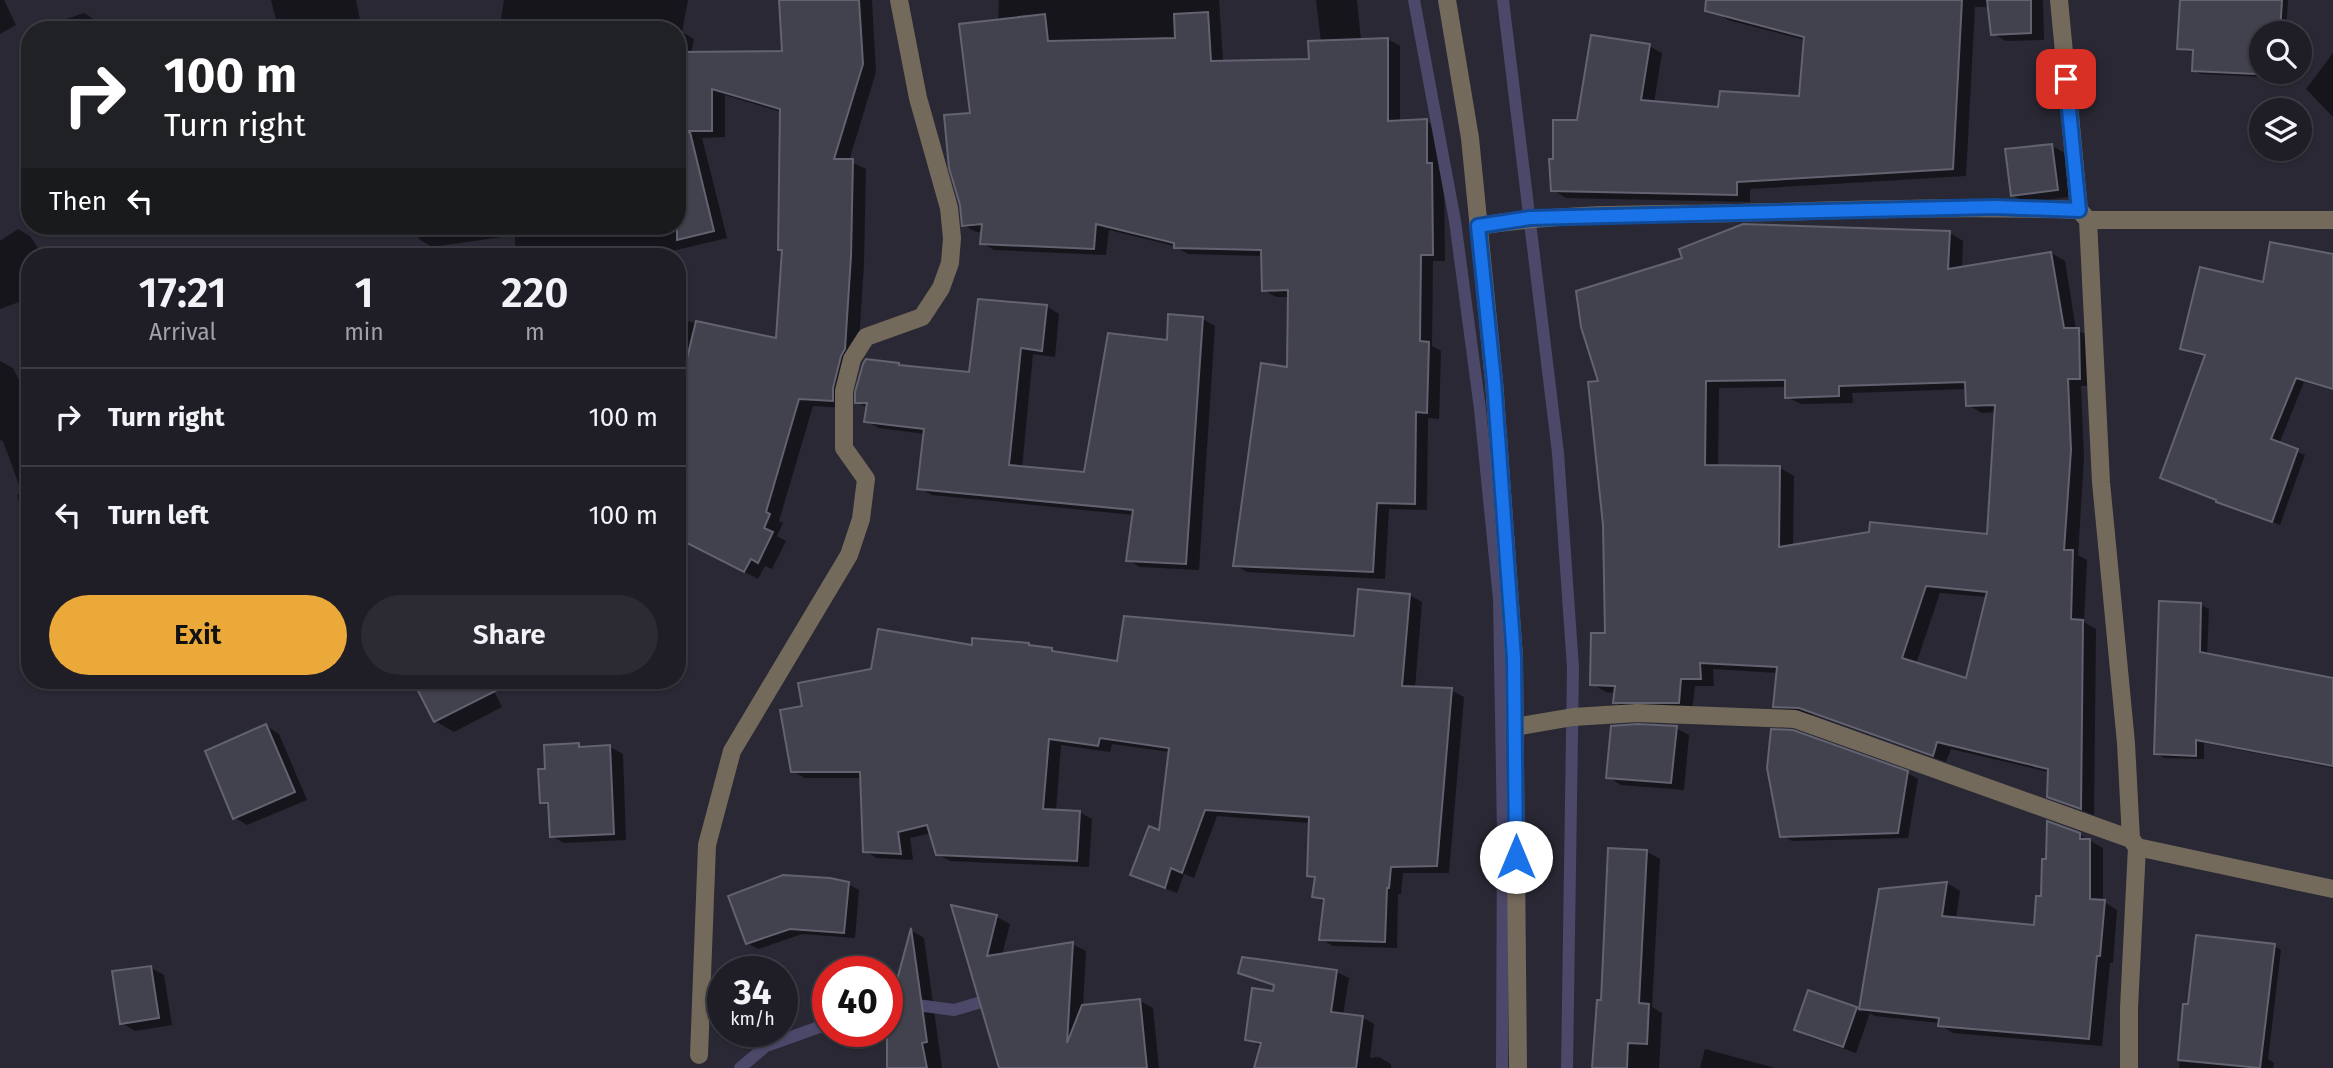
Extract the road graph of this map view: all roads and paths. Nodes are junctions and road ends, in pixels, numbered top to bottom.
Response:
1 (899, 0) edge
2 (1447, 0) edge
3 (2059, 0) edge
4 (2083, 215) junction
5 (2333, 220) edge
6 (1478, 226) junction
7 (1516, 727) junction
8 (2134, 843) junction
9 (2333, 889) edge
10 (699, 1055) dead end
11 (1518, 1068) edge
12 (2129, 1068) edge

1 - 10 street
2 - 6 street
3 - 4 street
4 - 5 street
4 - 6 street
4 - 8 street
6 - 7 street
7 - 8 street
7 - 11 street
8 - 9 street
8 - 12 street

